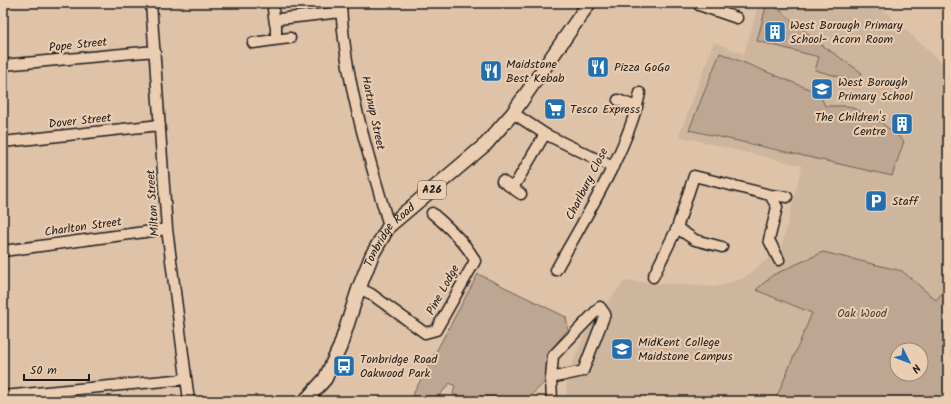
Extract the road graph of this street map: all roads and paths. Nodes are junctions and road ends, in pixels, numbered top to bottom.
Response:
1 (150, 3) edge
2 (589, 3) edge
3 (699, 5) dead end
4 (720, 7) edge
5 (341, 8) edge
6 (273, 9) dead end
7 (737, 18) dead end
8 (275, 24) junction
9 (290, 38) dead end
10 (274, 40) junction
11 (253, 43) dead end
12 (155, 51) junction
13 (3, 65) edge
14 (640, 93) dead end
15 (618, 100) dead end
16 (637, 107) junction
17 (513, 112) junction
18 (160, 125) junction
19 (545, 134) junction
20 (3, 142) edge
21 (613, 167) junction
22 (502, 181) dead end
23 (770, 195) junction
24 (788, 197) dead end
25 (432, 213) dead end
26 (389, 226) junction
27 (677, 228) junction
28 (167, 229) junction
29 (722, 247) dead end
30 (3, 252) edge
31 (779, 260) dead end
32 (556, 270) dead end
33 (653, 277) dead end
34 (359, 288) junction
35 (551, 378) junction
36 (186, 379) junction
37 (3, 396) edge
38 (310, 400) edge
39 (189, 401) edge
40 (552, 401) edge

1 - 12 street, Milton Street
2 - 17 main road, Tonbridge Road / A26
3 - 4 street
4 - 7 street
5 - 8 street
5 - 26 street, Hartnup Street
6 - 8 street
8 - 10 street
9 - 10 street
10 - 11 street
12 - 13 street, Pope Street
12 - 18 street, Milton Street
14 - 16 street, Charlbury Close
15 - 16 street
16 - 21 street, Charlbury Close
17 - 19 street
17 - 26 main road, Tonbridge Road / A26
18 - 20 street, Dover Street
18 - 28 street, Milton Street
19 - 21 street
19 - 22 street
21 - 32 street, Charlbury Close
23 - 24 street
23 - 27 street
23 - 31 street
25 - 34 street, Pine Lodge
26 - 34 main road, Tonbridge Road / A26
27 - 29 street
27 - 33 street
28 - 30 street, Charlton Street
28 - 36 street, Milton Street
34 - 38 main road, Tonbridge Road / A26
35 - 35 street
35 - 40 street
36 - 37 street
36 - 39 street, Milton Street

